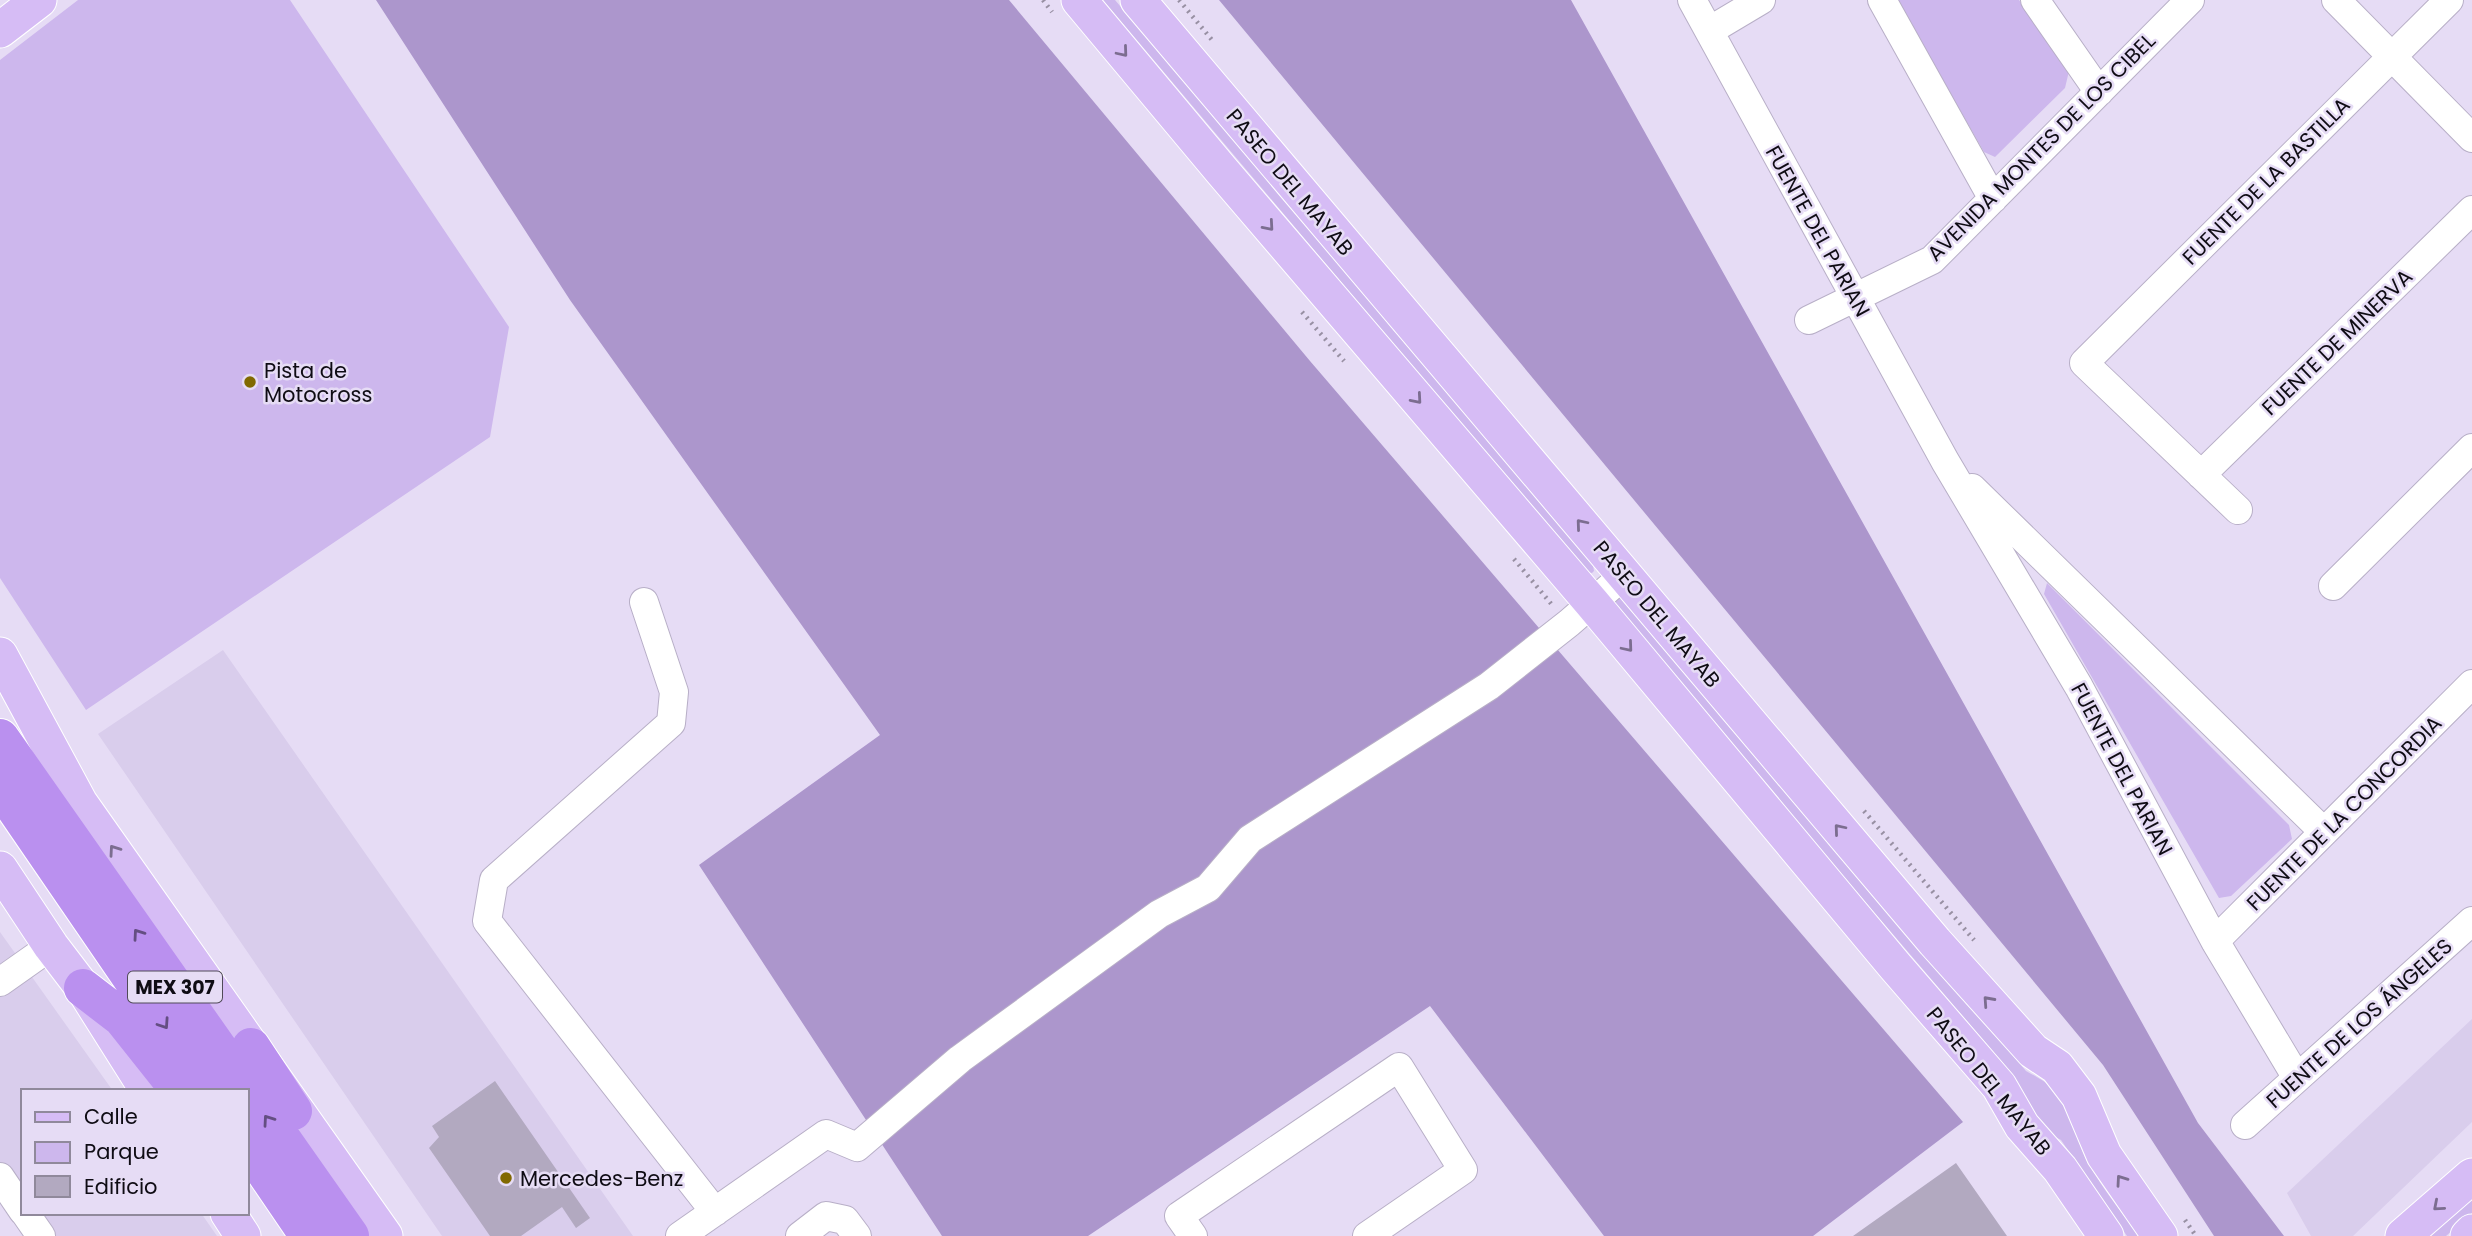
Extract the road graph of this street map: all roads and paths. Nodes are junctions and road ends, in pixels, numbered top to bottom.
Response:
1 (39, 0) edge
2 (1079, 0) edge
3 (1138, 0) edge
4 (1692, 0) edge
5 (1761, 0) edge
6 (1882, 0) edge
7 (2035, 0) edge
8 (2190, 0) edge
9 (2336, 0) edge
10 (2449, 0) edge
11 (0, 30) edge
12 (1709, 32) junction
13 (2392, 57) junction
14 (2099, 92) junction
15 (2472, 138) edge
16 (1993, 199) junction
17 (2472, 210) edge
18 (1854, 298) junction
19 (1809, 320) dead end
20 (2472, 448) edge
21 (1945, 461) junction
22 (2201, 475) junction
23 (2238, 510) dead end
24 (1623, 575) junction
25 (2333, 586) dead end
26 (643, 602) dead end
27 (1592, 603) junction
28 (0, 655) edge
29 (2472, 684) edge
30 (0, 738) edge
31 (0, 786) edge
32 (2324, 832) junction
33 (0, 869) edge
34 (2472, 921) edge
35 (2215, 941) junction
36 (51, 946) junction
37 (0, 982) edge
38 (83, 988) junction
39 (251, 1047) joint
40 (2297, 1078) junction
41 (147, 1089) edge
42 (178, 1089) edge
43 (208, 1089) edge
44 (2245, 1125) dead end
45 (248, 1148) edge
46 (2472, 1176) edge
47 (248, 1185) edge
48 (26, 1215) edge
49 (233, 1215) edge
50 (703, 1229) edge
51 (2472, 1232) edge
52 (279, 1233) edge
53 (369, 1234) edge
54 (41, 1236) edge
55 (800, 1236) edge
56 (857, 1236) edge
57 (1193, 1236) edge
58 (1367, 1236) edge
59 (2106, 1236) edge
60 (2160, 1236) edge
61 (2403, 1236) edge
62 (2468, 1236) edge

1 - 11 main road
2 -> 27 main road, PASEO DEL MAYAB
24 -> 3 main road, PASEO DEL MAYAB
4 - 12 street, FUENTE DEL PARIAN
5 - 12 street
6 - 16 street
7 - 14 street
8 - 14 street, AVENIDA MONTES DE LOS CIBEL
9 - 13 street
10 - 13 street, FUENTE DE LA BASTILLA
12 - 18 street, FUENTE DEL PARIAN
13 - 15 street
13 - 22 street, FUENTE DE LA BASTILLA
14 - 16 street, AVENIDA MONTES DE LOS CIBEL
16 - 18 street, AVENIDA MONTES DE LOS CIBEL
17 - 22 street, FUENTE DE MINERVA
18 - 19 street, AVENIDA MONTES DE LOS CIBEL
18 - 21 street, FUENTE DEL PARIAN
20 - 25 street
21 - 32 street, FUENTE DEL PARIAN
21 - 35 street, FUENTE DEL PARIAN
22 - 23 street
24 - 27 street
60 -> 24 main road, PASEO DEL MAYAB
26 - 50 street
27 - 50 street
27 -> 59 main road, PASEO DEL MAYAB
39 -> 28 main road
29 - 32 street, FUENTE DE LA CONCORDIA
53 -> 30 highway, MEX 307
31 -> 43 highway, MEX 307
32 - 35 street, FUENTE DE LA CONCORDIA
33 - 36 main road
34 - 40 street, FUENTE DE LOS ÁNGELES
35 - 40 street, FUENTE DEL PARIAN
36 - 37 street
36 - 38 main road
38 - 41 main road
38 - 42 highway
39 - 53 highway
40 - 44 street, FUENTE DE LOS ÁNGELES
45 - 52 highway
46 -> 61 main road
47 - 52 highway
48 - 54 street
49 - 52 main road
51 - 62 main road
55 - 56 street
57 - 58 street

